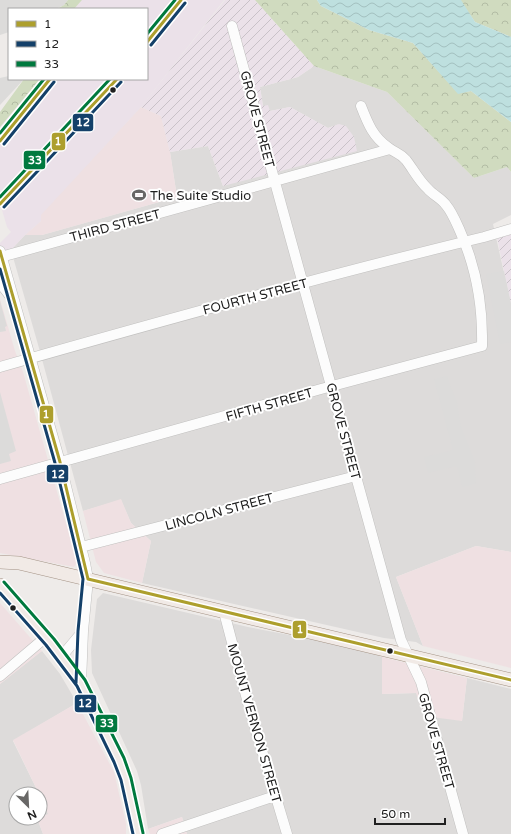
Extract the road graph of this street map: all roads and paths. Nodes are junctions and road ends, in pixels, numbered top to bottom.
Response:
1 (232, 26) dead end
2 (361, 106) dead end
3 (390, 149) junction
4 (275, 182) junction
5 (511, 229) edge
6 (465, 242) junction
7 (1, 254) edge
8 (0, 283) edge
9 (302, 283) junction
10 (14, 301) junction
11 (30, 358) junction
12 (0, 367) edge
13 (331, 387) junction
14 (60, 462) junction
15 (356, 476) junction
16 (0, 479) edge
17 (82, 547) junction
18 (0, 562) edge
19 (88, 579) junction
20 (0, 585) edge
21 (224, 612) junction
22 (83, 632) junction
23 (46, 637) junction
24 (62, 656) junction
25 (409, 656) junction
26 (0, 676) edge
27 (511, 680) edge
28 (81, 683) junction
29 (275, 796) junction
30 (138, 834) edge
31 (162, 834) edge
32 (287, 834) edge
33 (463, 834) edge

1 - 4 street, GROVE STREET
2 - 3 street
3 - 4 street, THIRD STREET
3 - 6 street
4 - 7 street, THIRD STREET
4 - 9 street, GROVE STREET
5 - 6 street, FOURTH STREET
6 - 9 street, FOURTH STREET
6 - 13 street, FIFTH STREET
7 - 10 street
8 - 10 street
9 - 11 street, FOURTH STREET
9 - 13 street, GROVE STREET
10 - 11 street
11 - 12 street, FOURTH STREET
11 - 14 street
13 - 14 street, FIFTH STREET
13 - 15 street, GROVE STREET
14 - 16 street, FIFTH STREET
14 - 17 street
15 - 17 street, LINCOLN STREET
15 - 25 street, GROVE STREET
17 - 19 street
18 - 19 main road
19 - 21 main road
19 - 22 street
20 - 23 main road
21 - 25 main road
21 - 29 street, MOUNT VERNON STREET
22 - 24 street
22 - 28 street
23 - 24 main road
23 - 26 street
24 - 28 main road
25 - 27 main road
25 - 33 street, GROVE STREET
28 - 30 main road
29 - 31 street
29 - 32 street, MOUNT VERNON STREET

